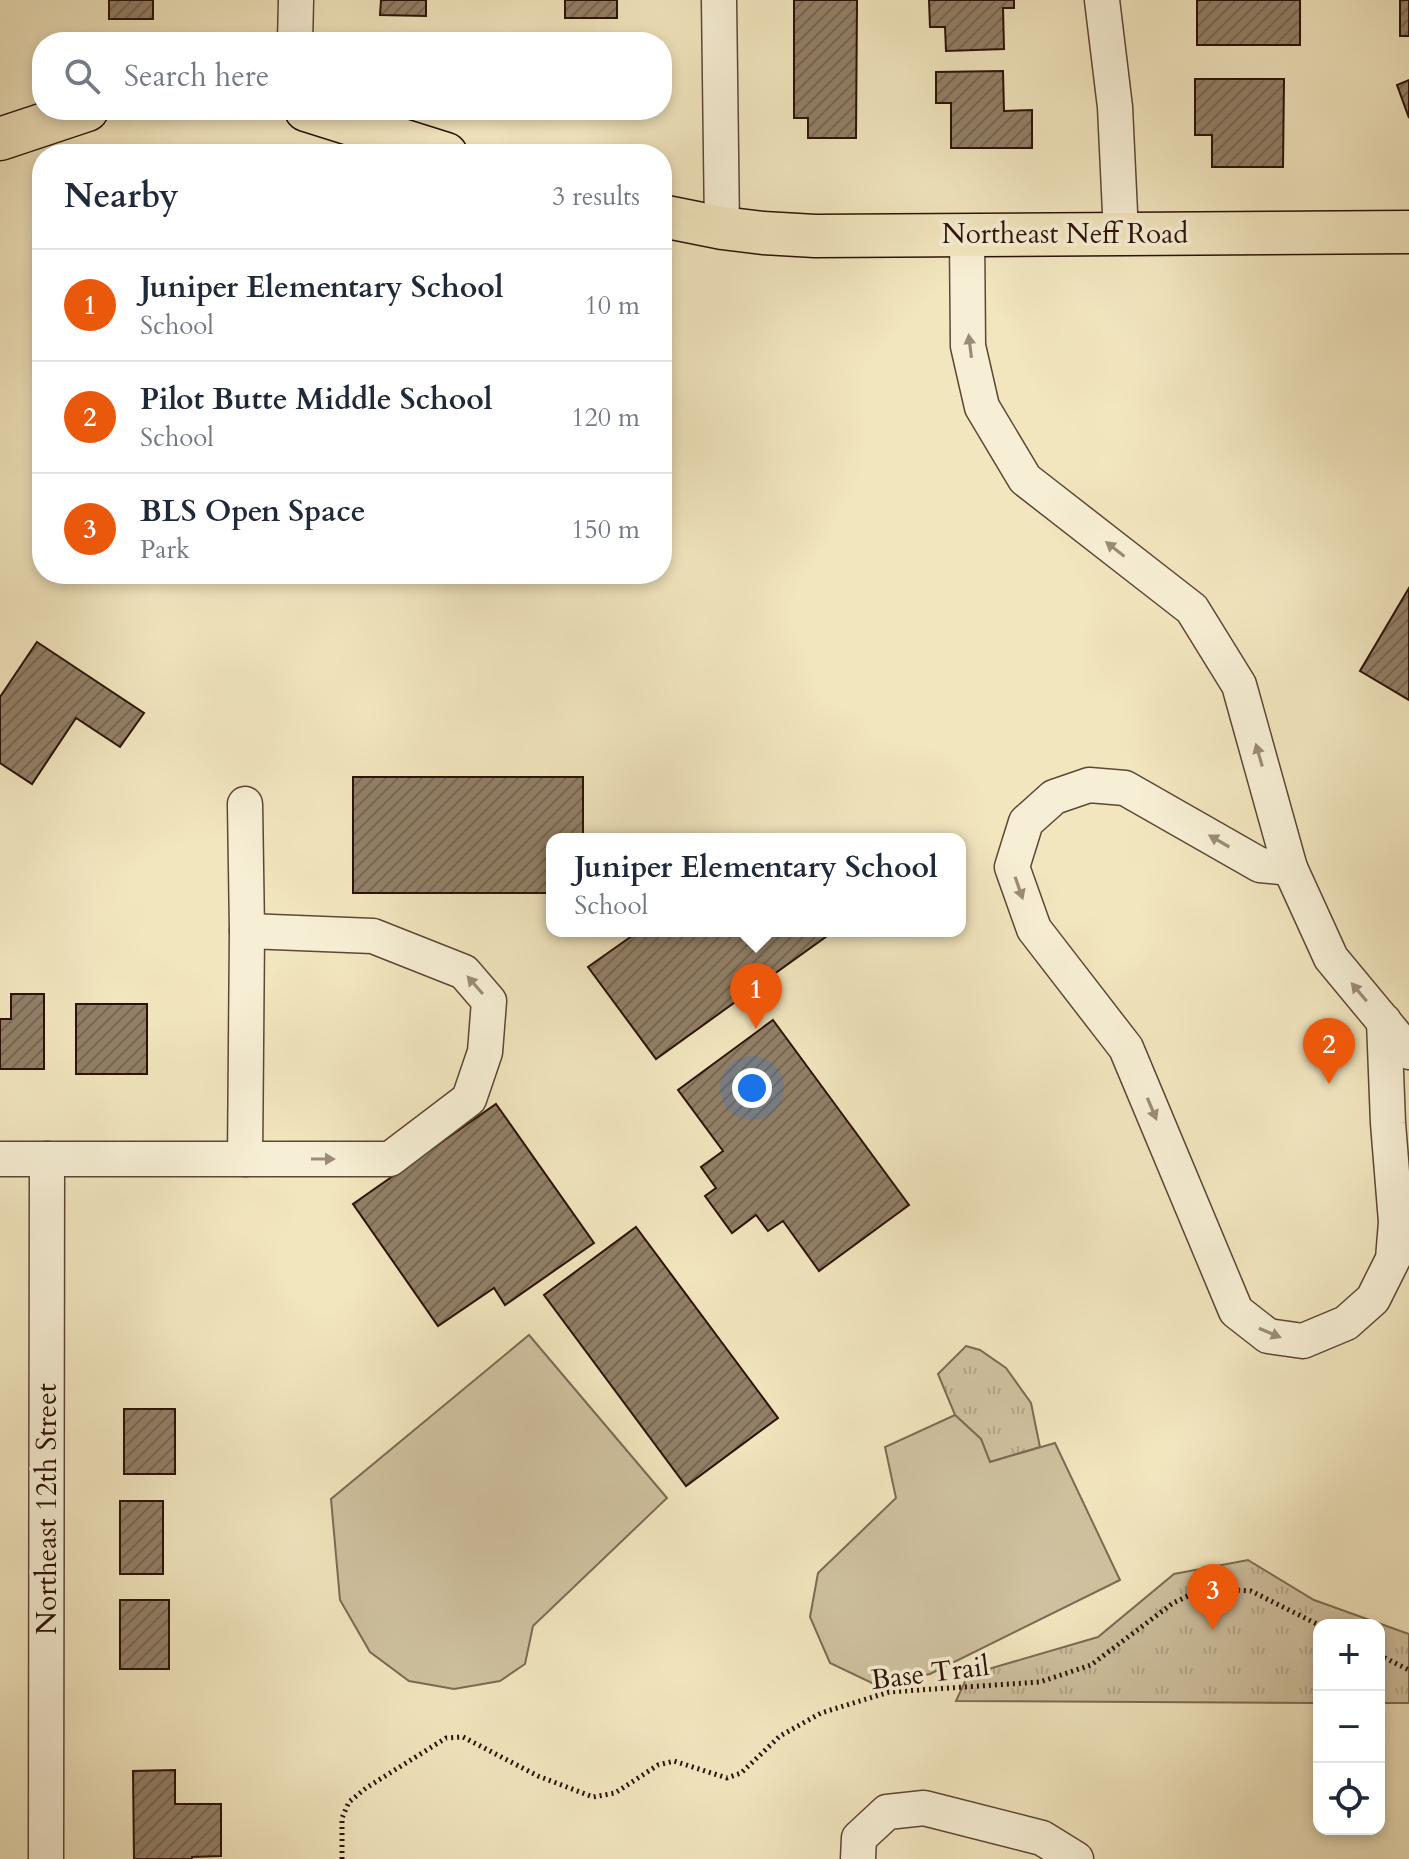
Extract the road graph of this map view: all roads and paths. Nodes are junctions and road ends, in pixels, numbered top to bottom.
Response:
1 (296, 0) edge
2 (719, 0) edge
3 (1102, 0) edge
4 (295, 32) edge
5 (57, 120) edge
6 (338, 120) edge
7 (0, 139) edge
8 (414, 144) edge
9 (672, 218) edge
10 (722, 228) junction
11 (1409, 232) edge
12 (1121, 234) junction
13 (967, 235) junction
14 (245, 804) dead end
15 (1290, 868) junction
16 (247, 931) junction
17 (1384, 1021) junction
18 (1409, 1052) edge
19 (0, 1159) edge
20 (47, 1159) junction
21 (245, 1159) junction
22 (1313, 1622) edge
23 (1385, 1658) edge
24 (1409, 1670) edge
25 (46, 1859) edge
26 (342, 1859) edge
27 (858, 1859) edge
28 (1076, 1859) edge

1 - 4 street
2 - 10 street
3 - 12 street
5 - 7 main road
6 - 8 main road
9 - 10 main road, Northeast Neff Road
10 - 13 main road, Northeast Neff Road
11 - 12 main road, Northeast Neff Road
12 - 13 main road, Northeast Neff Road
15 -> 13 street
14 - 16 street
17 -> 15 street
15 -> 17 street
16 - 21 street
21 -> 16 street
17 - 18 street
19 - 20 street
20 - 21 street
20 - 25 street, Northeast 12th Street
22 - 26 path, Base Trail
23 - 24 path
27 - 28 street

